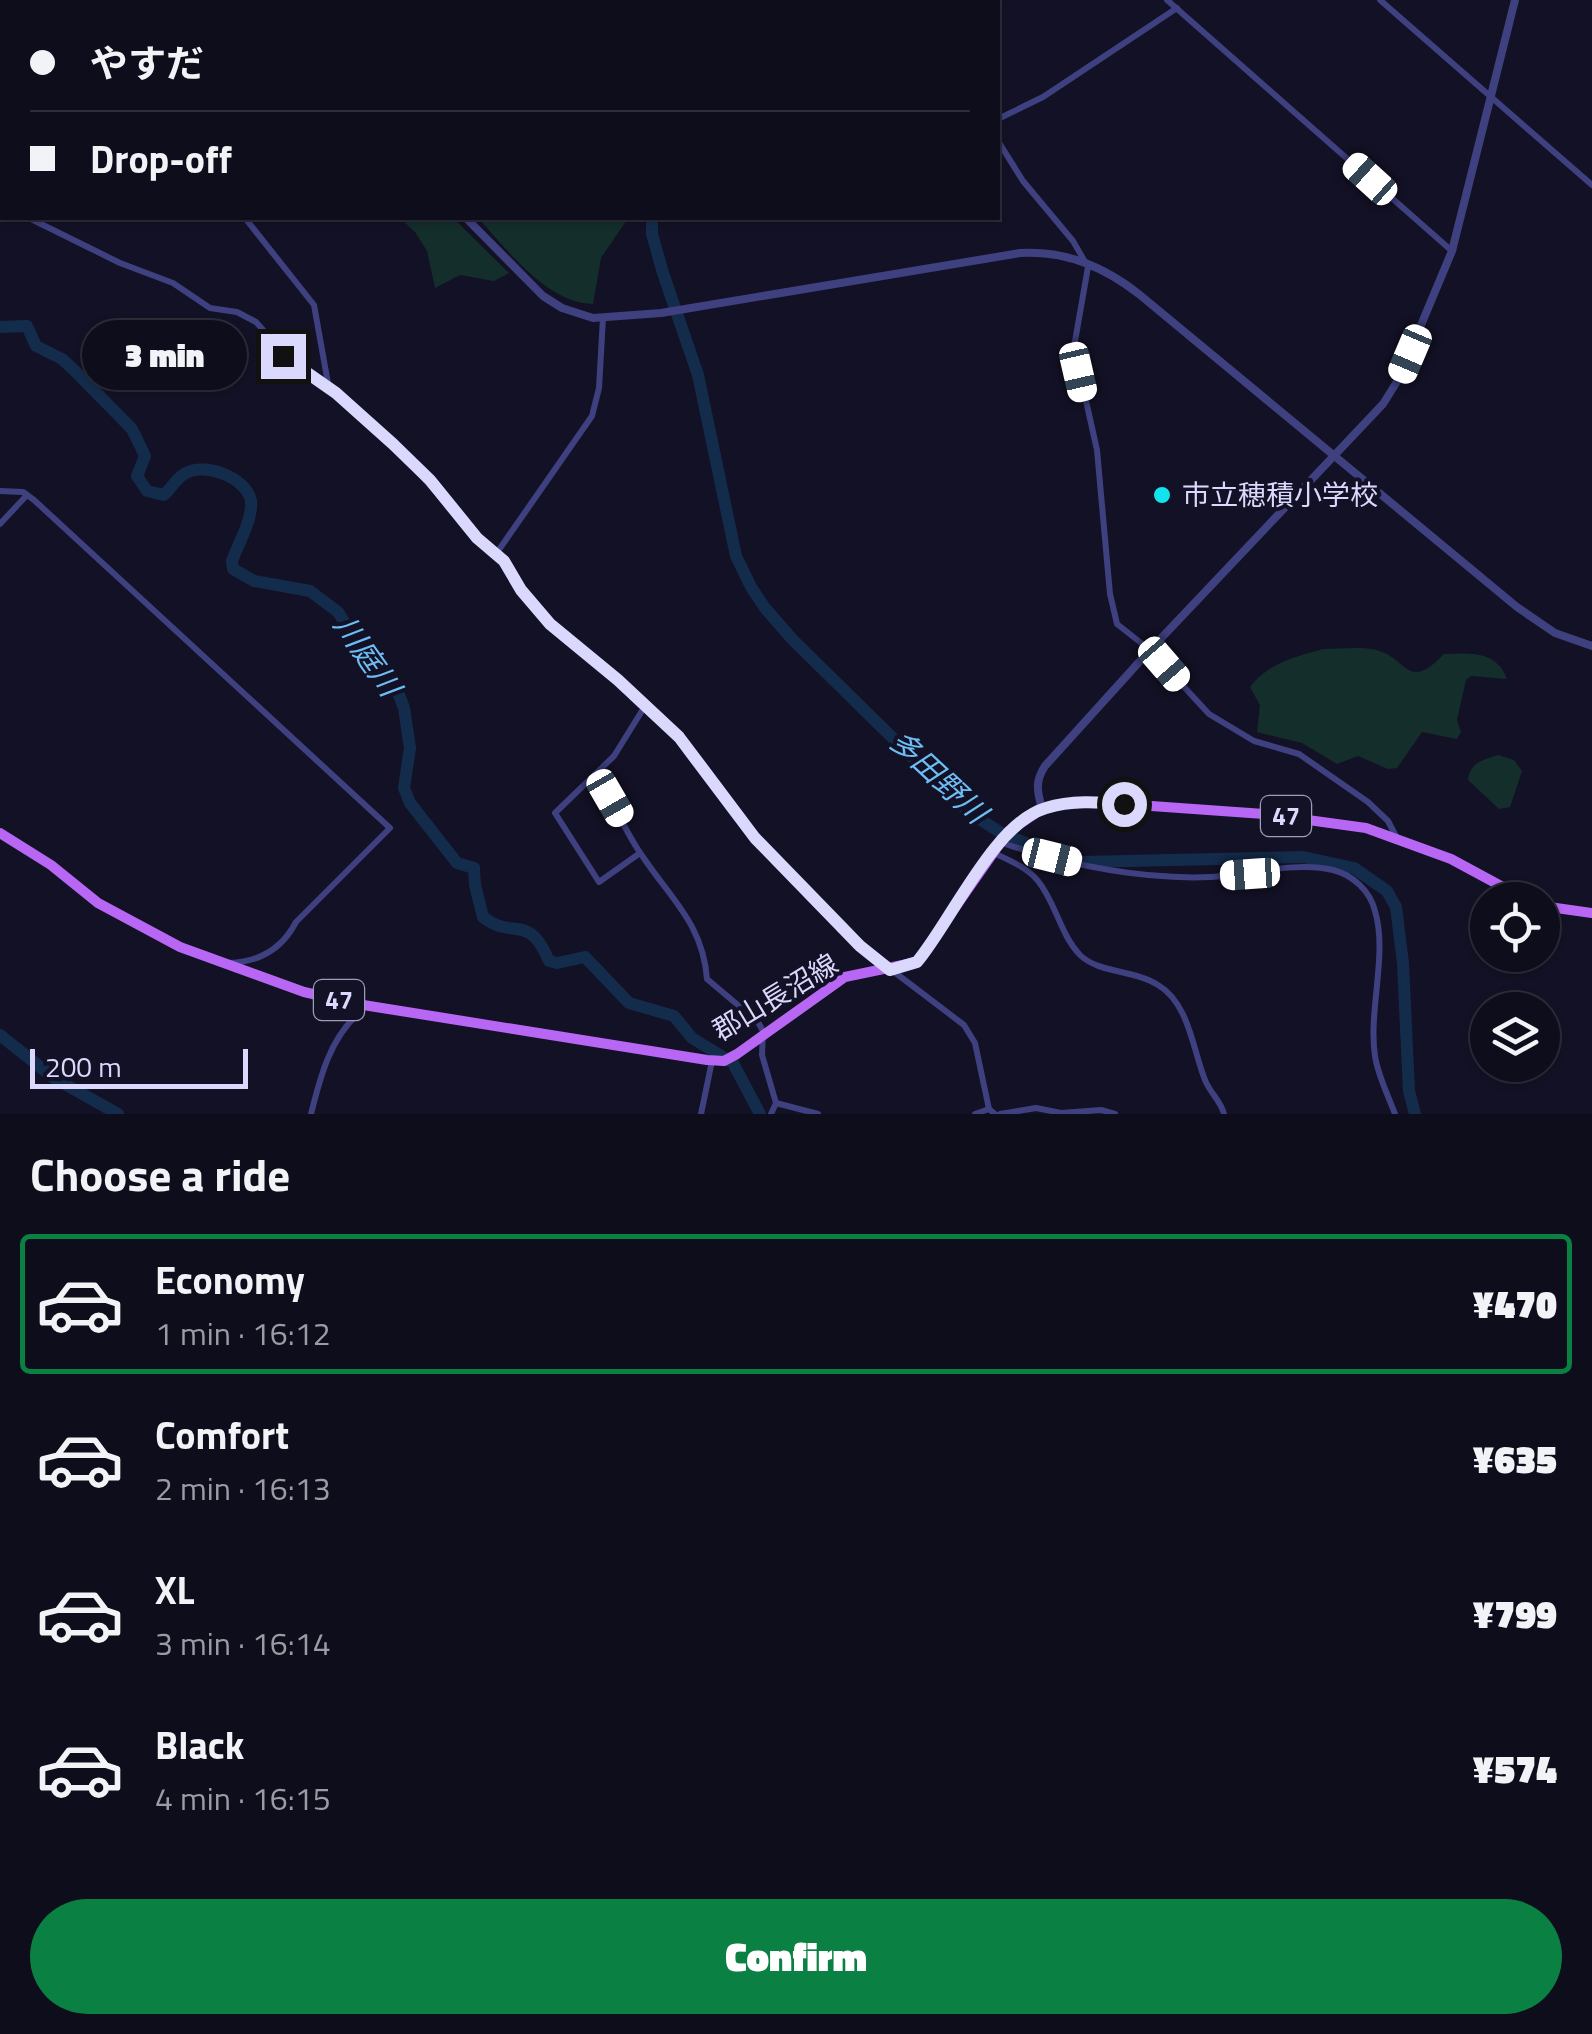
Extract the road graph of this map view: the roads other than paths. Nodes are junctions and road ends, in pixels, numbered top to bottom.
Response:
1 (1168, 0) edge
2 (1380, 0) edge
3 (1515, 0) edge
4 (1177, 8) junction
5 (1490, 96) junction
6 (1000, 118) edge
7 (1000, 144) edge
8 (1592, 185) edge
9 (33, 220) edge
10 (247, 220) edge
11 (468, 220) edge
12 (1452, 251) junction
13 (1086, 263) junction
14 (603, 318) junction
15 (329, 388) junction
16 (1334, 456) junction
17 (0, 491) edge
18 (27, 495) junction
19 (0, 524) edge
20 (496, 554) junction
21 (1592, 646) edge
22 (1150, 650) junction
23 (645, 706) junction
24 (597, 774) junction
25 (1042, 808) junction
26 (0, 833) edge
27 (1397, 838) junction
28 (1000, 842) junction
29 (992, 852) junction
30 (640, 853) junction
31 (1494, 882) edge
32 (1560, 909) edge
33 (1592, 913) edge
34 (228, 963) junction
35 (890, 970) junction
36 (358, 1004) junction
37 (762, 1037) junction
38 (714, 1059) junction
39 (773, 1109) edge
40 (995, 1112) edge
41 (310, 1114) edge
42 (701, 1114) edge
43 (818, 1114) edge
44 (976, 1114) edge
45 (1115, 1114) edge
46 (1224, 1114) edge
47 (1396, 1114) edge

1 - 4 street
2 - 5 street
3 - 5 street
4 - 6 street
4 - 12 street
5 - 8 street
5 - 12 street
7 - 13 street
9 - 15 street
10 - 15 street
11 - 14 street
12 - 16 street
13 - 14 street
13 - 16 street
13 - 22 street
14 - 20 street
15 - 20 street
16 - 21 street
16 - 22 street
17 - 18 street
18 - 19 street
18 - 34 street
20 - 23 street
22 - 25 street
22 - 27 street
23 - 24 street
23 - 35 street
24 - 30 street
24 - 30 street
25 - 27 main road, 郡山長沼線 / 47
25 - 28 main road, 郡山長沼線 / 47
26 - 34 main road, 郡山長沼線 / 47
27 - 31 main road, 郡山長沼線 / 47
28 - 29 main road, 郡山長沼線 / 47
28 - 47 street
29 - 35 main road, 郡山長沼線 / 47
29 - 46 street
30 - 37 street
32 - 33 main road
34 - 36 main road, 郡山長沼線 / 47
35 - 37 main road, 郡山長沼線 / 47
35 - 40 street
36 - 38 main road, 郡山長沼線 / 47
36 - 41 street
37 - 38 main road, 郡山長沼線 / 47
37 - 39 street
38 - 42 street
39 - 43 street
40 - 44 street
40 - 45 street

